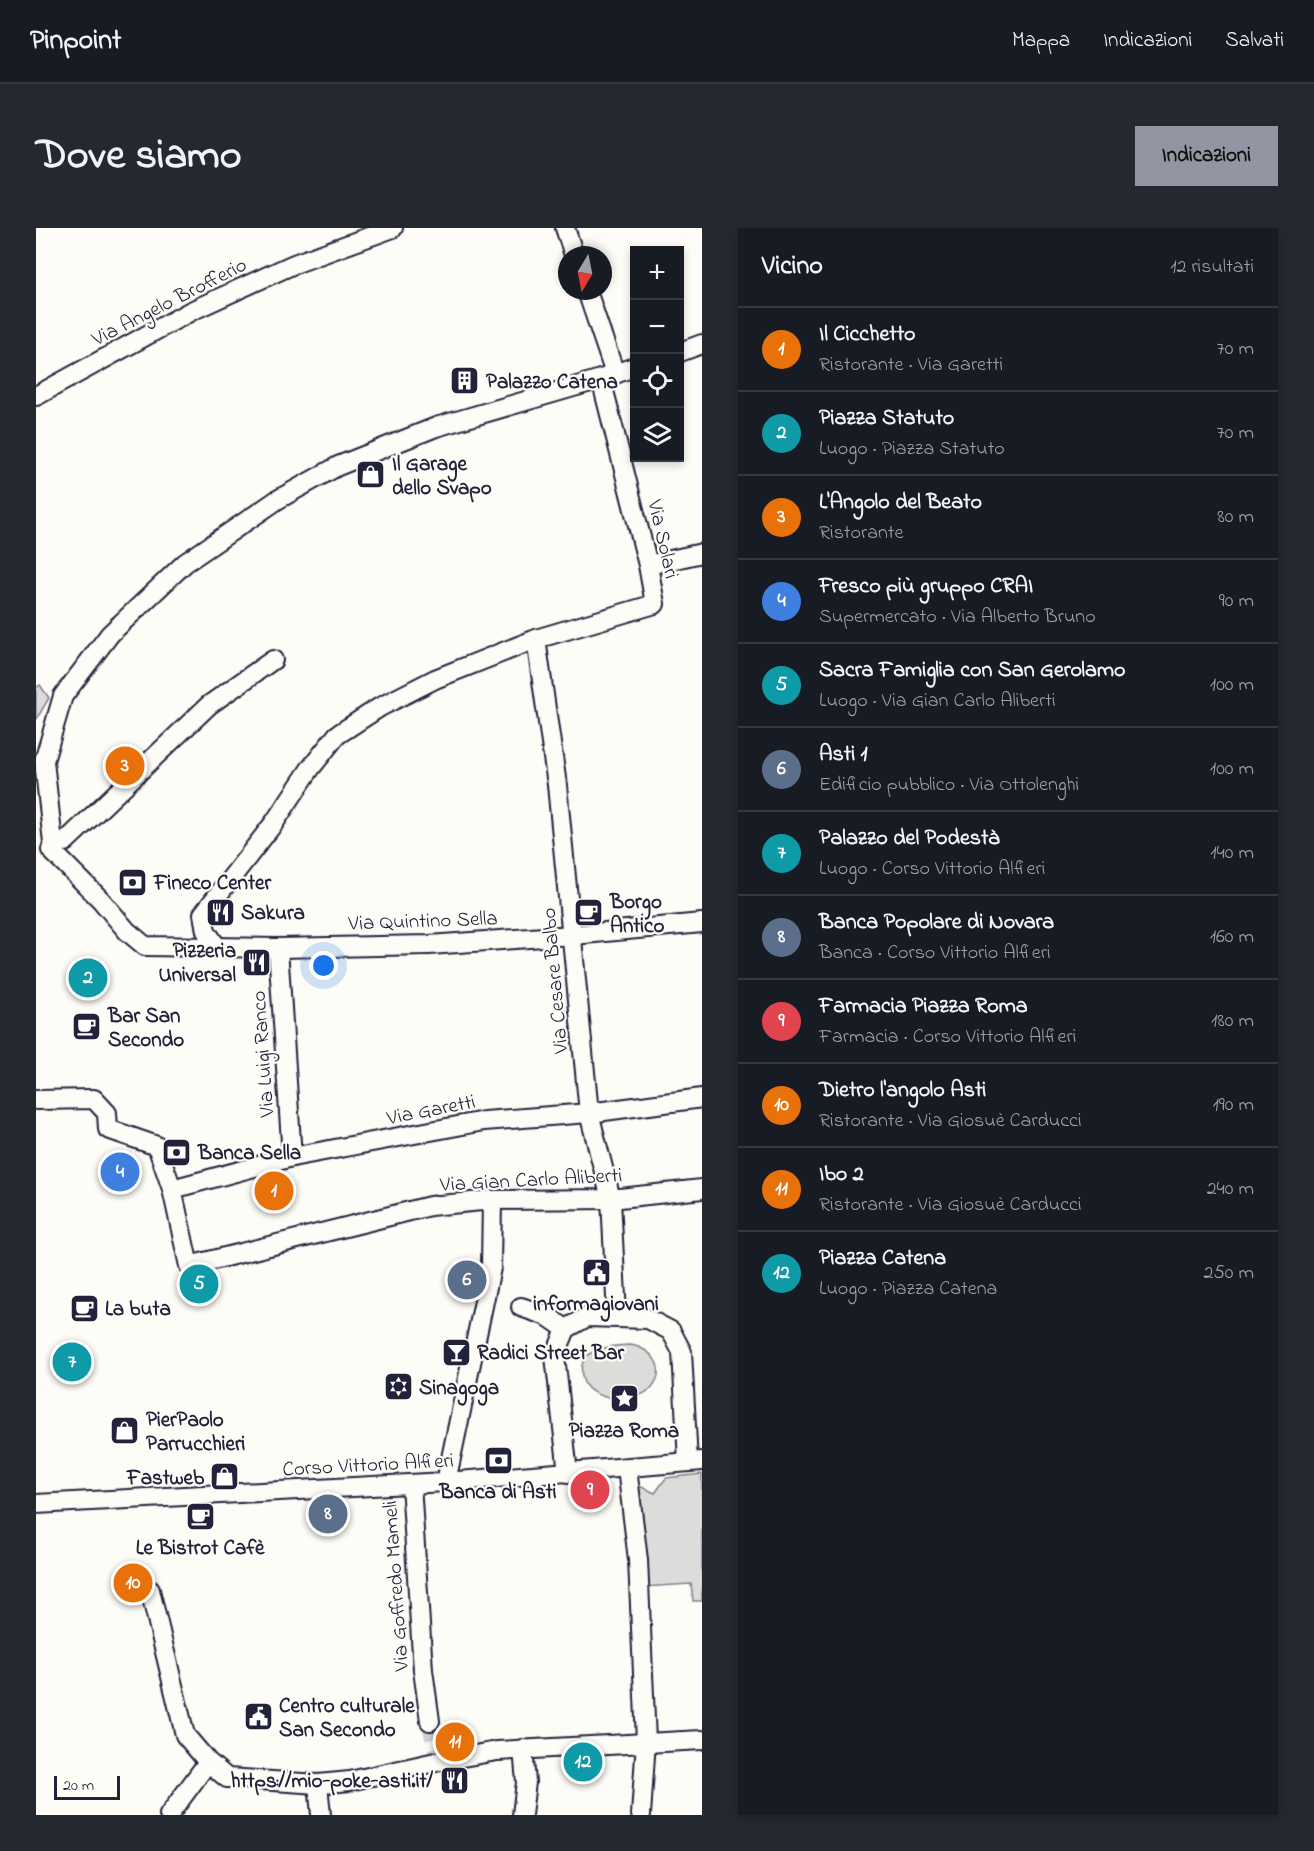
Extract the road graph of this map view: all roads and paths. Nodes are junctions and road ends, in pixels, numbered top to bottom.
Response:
1 (393, 228) edge
2 (565, 228) edge
3 (571, 246) edge
4 (589, 300) edge
5 (702, 344) edge
6 (684, 351) edge
7 (630, 369) edge
8 (608, 377) junction
9 (36, 396) edge
10 (702, 553) edge
11 (648, 566) junction
12 (536, 639) junction
13 (273, 660) dead end
14 (40, 759) edge
15 (58, 846) junction
16 (702, 923) edge
17 (573, 935) junction
18 (218, 947) junction
19 (278, 948) junction
20 (702, 1098) edge
21 (36, 1100) edge
22 (589, 1113) junction
23 (292, 1157) junction
24 (172, 1189) junction
25 (702, 1189) edge
26 (611, 1199) junction
27 (492, 1200) junction
28 (521, 1307) dead end
29 (617, 1317) junction
30 (566, 1329) junction
31 (695, 1462) edge
32 (627, 1468) junction
33 (568, 1473) junction
34 (446, 1482) junction
35 (411, 1484) junction
36 (36, 1504) edge
37 (150, 1590) dead end
38 (430, 1721) tunnel mouth
39 (702, 1740) edge
40 (646, 1741) junction
41 (523, 1749) junction
42 (208, 1762) junction
43 (318, 1784) junction
44 (169, 1815) edge
45 (321, 1815) edge
46 (522, 1815) edge
47 (641, 1815) edge

1 - 9 street, Via Angelo Brofferio
2 - 3 street
4 - 8 street, Via Solari
5 - 6 street
7 - 8 street
8 - 11 street, Via Solari
8 - 14 street
10 - 11 street
11 - 12 street, Via Solari
12 - 17 street, Via Cesare Balbo
12 - 18 street
13 - 15 street
14 - 15 street
15 - 18 street, Via Quintino Sella
16 - 17 street, Via Quintino Sella
17 - 19 street, Via Quintino Sella
17 - 22 street, Via Cesare Balbo
18 - 19 street, Via Quintino Sella
19 - 23 street, Via Luigi Ranco
20 - 22 street, Via Garetti
21 - 24 street
22 - 23 street, Via Garetti
22 - 26 street, Via Cesare Balbo
23 - 24 street, Via Garetti
24 - 27 street, Via Gian Carlo Aliberti
25 - 26 street, Via Gian Carlo Aliberti
26 - 27 street, Via Gian Carlo Aliberti
26 - 29 street, Via Cesare Balbo
27 - 34 street
28 - 30 street
29 - 30 street
29 - 31 street
30 - 33 street
31 - 32 street, Corso Vittorio Alfieri
32 - 33 street, Corso Vittorio Alfieri
32 - 40 street
33 - 34 street, Corso Vittorio Alfieri
34 - 35 street, Corso Vittorio Alfieri
35 - 36 street, Corso Vittorio Alfieri
35 - 38 street, Via Goffredo Mameli
37 - 42 street
39 - 40 street
40 - 41 street
40 - 47 street
41 - 43 street
41 - 46 street
42 - 43 street
42 - 44 street
43 - 45 street

